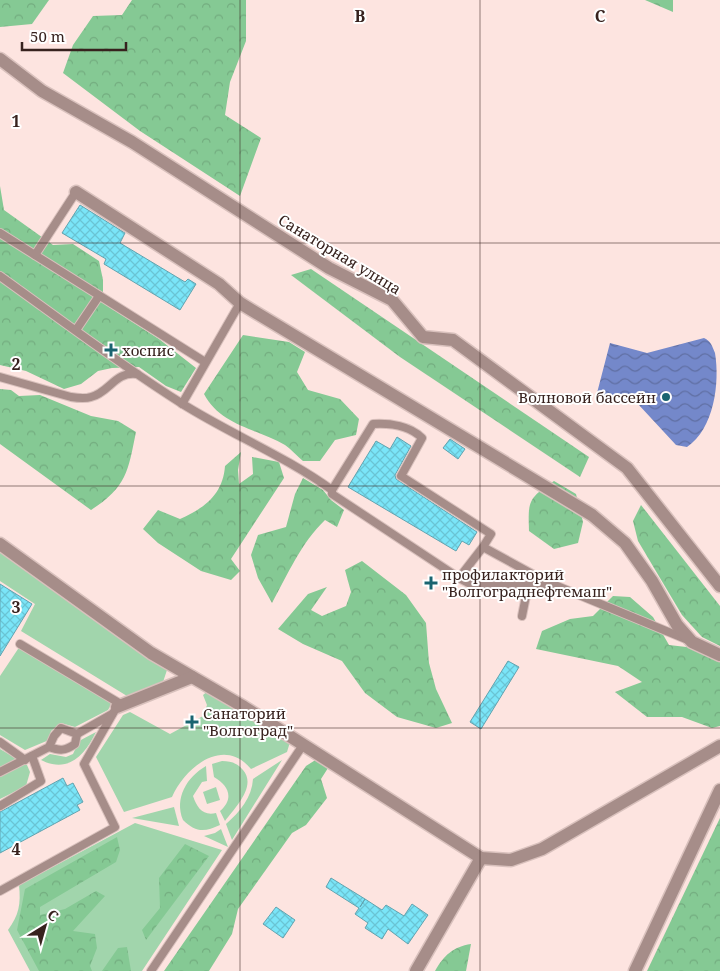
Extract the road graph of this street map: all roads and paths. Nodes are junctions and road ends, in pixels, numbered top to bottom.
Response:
1 (0, 59) edge
2 (76, 192) joint
3 (0, 233) edge
4 (35, 255) junction
5 (0, 276) edge
6 (99, 296) junction
7 (240, 303) junction
8 (76, 330) junction
9 (204, 362) junction
10 (136, 374) junction
11 (0, 377) edge
12 (182, 404) junction
13 (332, 490) junction
14 (0, 544) edge
15 (483, 547) junction
16 (459, 578) junction
17 (554, 585) junction
18 (528, 586) junction
19 (720, 586) edge
20 (522, 616) dead end
21 (692, 642) junction
22 (20, 644) dead end
23 (720, 655) edge
24 (192, 677) junction
25 (115, 710) junction
26 (77, 734) junction
27 (0, 742) edge
28 (303, 745) junction
29 (720, 746) edge
30 (50, 747) junction
31 (29, 758) junction
32 (0, 772) edge
33 (720, 790) edge
34 (0, 806) edge
35 (481, 858) junction
36 (0, 891) edge
37 (150, 971) edge
38 (416, 971) edge
39 (635, 971) edge

1 - 19 street, Санаторная улица
2 - 4 lane
2 - 7 street
3 - 4 lane
4 - 6 lane
5 - 8 lane
6 - 8 lane
6 - 9 lane
7 - 9 lane
7 - 21 street
8 - 10 lane
9 - 12 lane
10 - 11 lane
10 - 12 lane
12 - 13 lane
13 - 15 lane
13 - 16 lane
14 - 24 street
15 - 16 lane
15 - 17 lane
16 - 18 lane
17 - 18 lane
17 - 21 lane
18 - 20 lane
21 - 23 street
22 - 25 lane
24 - 25 street
24 - 28 street
25 - 26 lane
25 - 36 lane
26 - 30 lane
26 - 30 lane
27 - 31 lane
28 - 35 street
28 - 37 lane
29 - 35 street
30 - 31 lane
31 - 32 lane
31 - 34 lane
33 - 39 street
35 - 38 street

